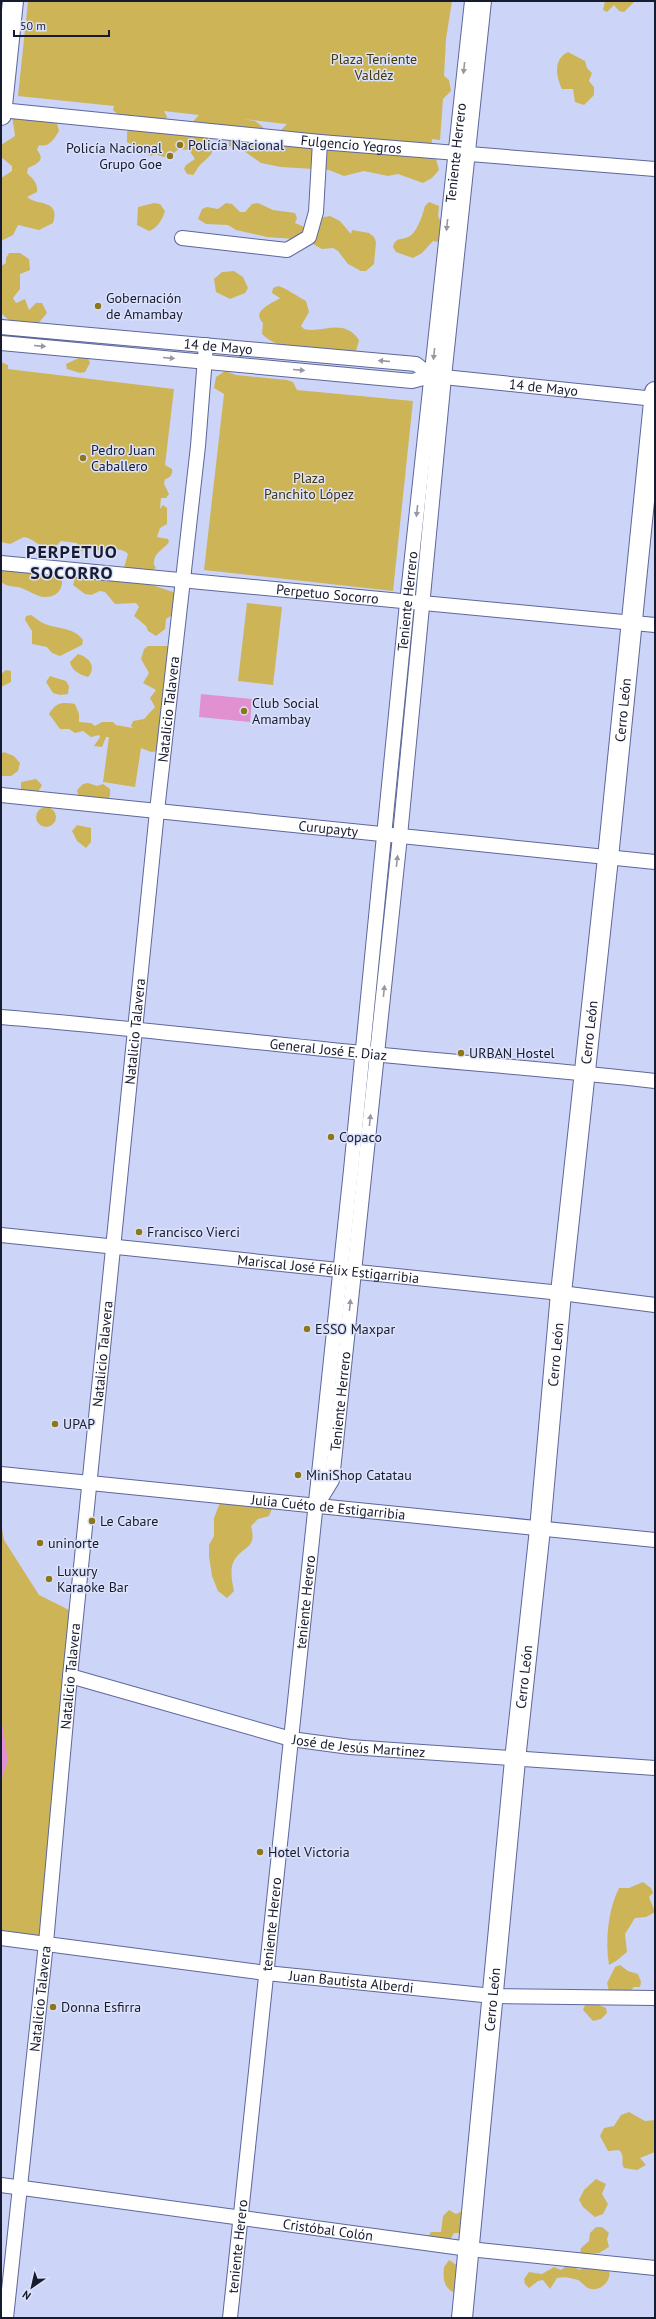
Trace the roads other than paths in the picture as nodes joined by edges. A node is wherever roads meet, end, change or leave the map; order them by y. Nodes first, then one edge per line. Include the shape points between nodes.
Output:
1 (12, 1) edge
2 (472, 1) edge
3 (484, 1) edge
4 (473, 42) junction
5 (1, 110) edge
6 (1, 115) edge
7 (320, 142) junction
8 (462, 153) junction
9 (655, 169) edge
10 (182, 238) dead end
11 (1, 327) edge
12 (1, 342) edge
13 (206, 345) junction
14 (205, 362) junction
15 (438, 377) junction
16 (655, 397) edge
17 (426, 489) junction
18 (1, 563) edge
19 (182, 580) junction
20 (407, 603) junction
21 (422, 604) junction
22 (632, 622) junction
23 (655, 625) edge
24 (396, 715) junction
25 (411, 717) junction
26 (1, 795) edge
27 (158, 810) junction
28 (384, 835) junction
29 (400, 836) junction
30 (608, 858) junction
31 (655, 862) edge
32 (374, 940) junction
33 (389, 941) junction
34 (1, 1017) edge
35 (136, 1029) junction
36 (370, 1054) junction
37 (585, 1073) junction
38 (655, 1081) edge
39 (1, 1235) edge
40 (115, 1246) junction
41 (347, 1272) junction
42 (561, 1293) junction
43 (655, 1305) edge
44 (1, 1474) edge
45 (91, 1484) junction
46 (316, 1507) junction
47 (540, 1529) junction
48 (655, 1540) edge
49 (70, 1676) junction
50 (291, 1739) junction
51 (515, 1760) junction
52 (655, 1768) edge
53 (1, 1938) edge
54 (46, 1943) junction
55 (266, 1973) junction
56 (493, 1996) junction
57 (655, 1998) edge
58 (1, 2185) edge
59 (20, 2188) junction
60 (240, 2219) junction
61 (469, 2249) junction
62 (655, 2268) edge
63 (6, 2318) edge
64 (230, 2318) edge
65 (462, 2318) edge

1 - 5 street
2 - 4 street, Teniente Herrero
3 - 4 street, Teniente Herrero
4 - 8 street, Teniente Herrero
5 - 6 street
5 - 7 street, Fulgencio Yegros
7 - 8 street, Fulgencio Yegros
7 - 10 street via 316,212 309,237 287,250
8 - 9 street, Fulgencio Yegros
8 - 15 street, Teniente Herrero
11 - 13 street, 14 de Mayo
12 -> 14 street, 14 de Mayo
13 - 14 street, Natalicio Talavera
15 -> 13 street, 14 de Mayo via 416,364
14 -> 15 street, 14 de Mayo via 412,381
14 - 19 street, Natalicio Talavera
15 - 16 street, 14 de Mayo
15 - 17 street, Teniente Herrero
16 - 22 street, Cerro León
17 -> 20 street, Teniente Herrero
17 - 21 street, Teniente Herrero
18 - 19 street, Perpetuo Socorro
19 - 20 street, Perpetuo Socorro
19 - 27 street, Natalicio Talavera
20 - 21 street, Perpetuo Socorro
20 - 24 street, Teniente Herrero
21 - 22 street, Perpetuo Socorro
21 - 25 street, Teniente Herrero
22 - 23 street, Perpetuo Socorro
22 - 30 street, Cerro León
24 - 25 street
24 - 28 street, Teniente Herrero
25 - 29 street, Teniente Herrero
26 - 27 street, Curupayty
27 - 28 street, Curupayty
27 - 35 street, Natalicio Talavera
28 - 29 street, Curupayty
28 - 32 street, Teniente Herrero
29 - 30 street, Curupayty
33 -> 29 street, Teniente Herrero
30 - 31 street, Curupayty
30 - 37 street, Cerro León
32 - 33 street
32 - 36 street, Teniente Herrero
36 -> 33 street, Teniente Herrero
34 - 35 street, General José E. Diaz
35 - 36 street, General José E. Diaz
35 - 40 street, Natalicio Talavera
36 - 37 street, General José E. Diaz
36 - 41 street, Teniente Herrero
37 - 38 street, General José E. Diaz
37 - 42 street, Cerro León
39 - 40 street, Mariscal José Félix Estigarribia
40 - 41 street, Mariscal José Félix Estigarribia
40 - 45 street, Natalicio Talavera
41 - 42 street, Mariscal José Félix Estigarribia
41 - 46 street, Teniente Herrero
42 - 43 street, Mariscal José Félix Estigarribia
42 - 47 street, Cerro León
44 - 45 street, Julia Cuéto de Estigarribia
45 - 46 street, Julia Cuéto de Estigarribia
45 - 49 street, Natalicio Talavera
46 - 47 street, Julia Cuéto de Estigarribia
46 - 50 street, teniente Herero
47 - 48 street, Julia Cuéto de Estigarribia
47 - 51 street, Cerro León
49 - 50 street, José de Jesús Martinez
49 - 54 street, Natalicio Talavera
50 - 51 street, José de Jesús Martinez via 350,1747
50 - 55 street, teniente Herero
51 - 52 street, José de Jesús Martinez
51 - 56 street, Cerro León
53 - 54 street, Juan Bautista Alberdi
54 - 55 street, Juan Bautista Alberdi
54 - 59 street, Natalicio Talavera
55 - 56 street, Juan Bautista Alberdi
55 - 60 street, teniente Herero
56 - 57 street, Juan Bautista Alberdi
56 - 61 street, Cerro León
58 - 59 street, Cristóbal Colón
59 - 60 street, Cristóbal Colón
59 - 63 street, Natalicio Talavera
60 - 61 street, Cristóbal Colón
60 - 64 street, teniente Herero
61 - 62 street, Cristóbal Colón
61 - 65 street, Cerro León

